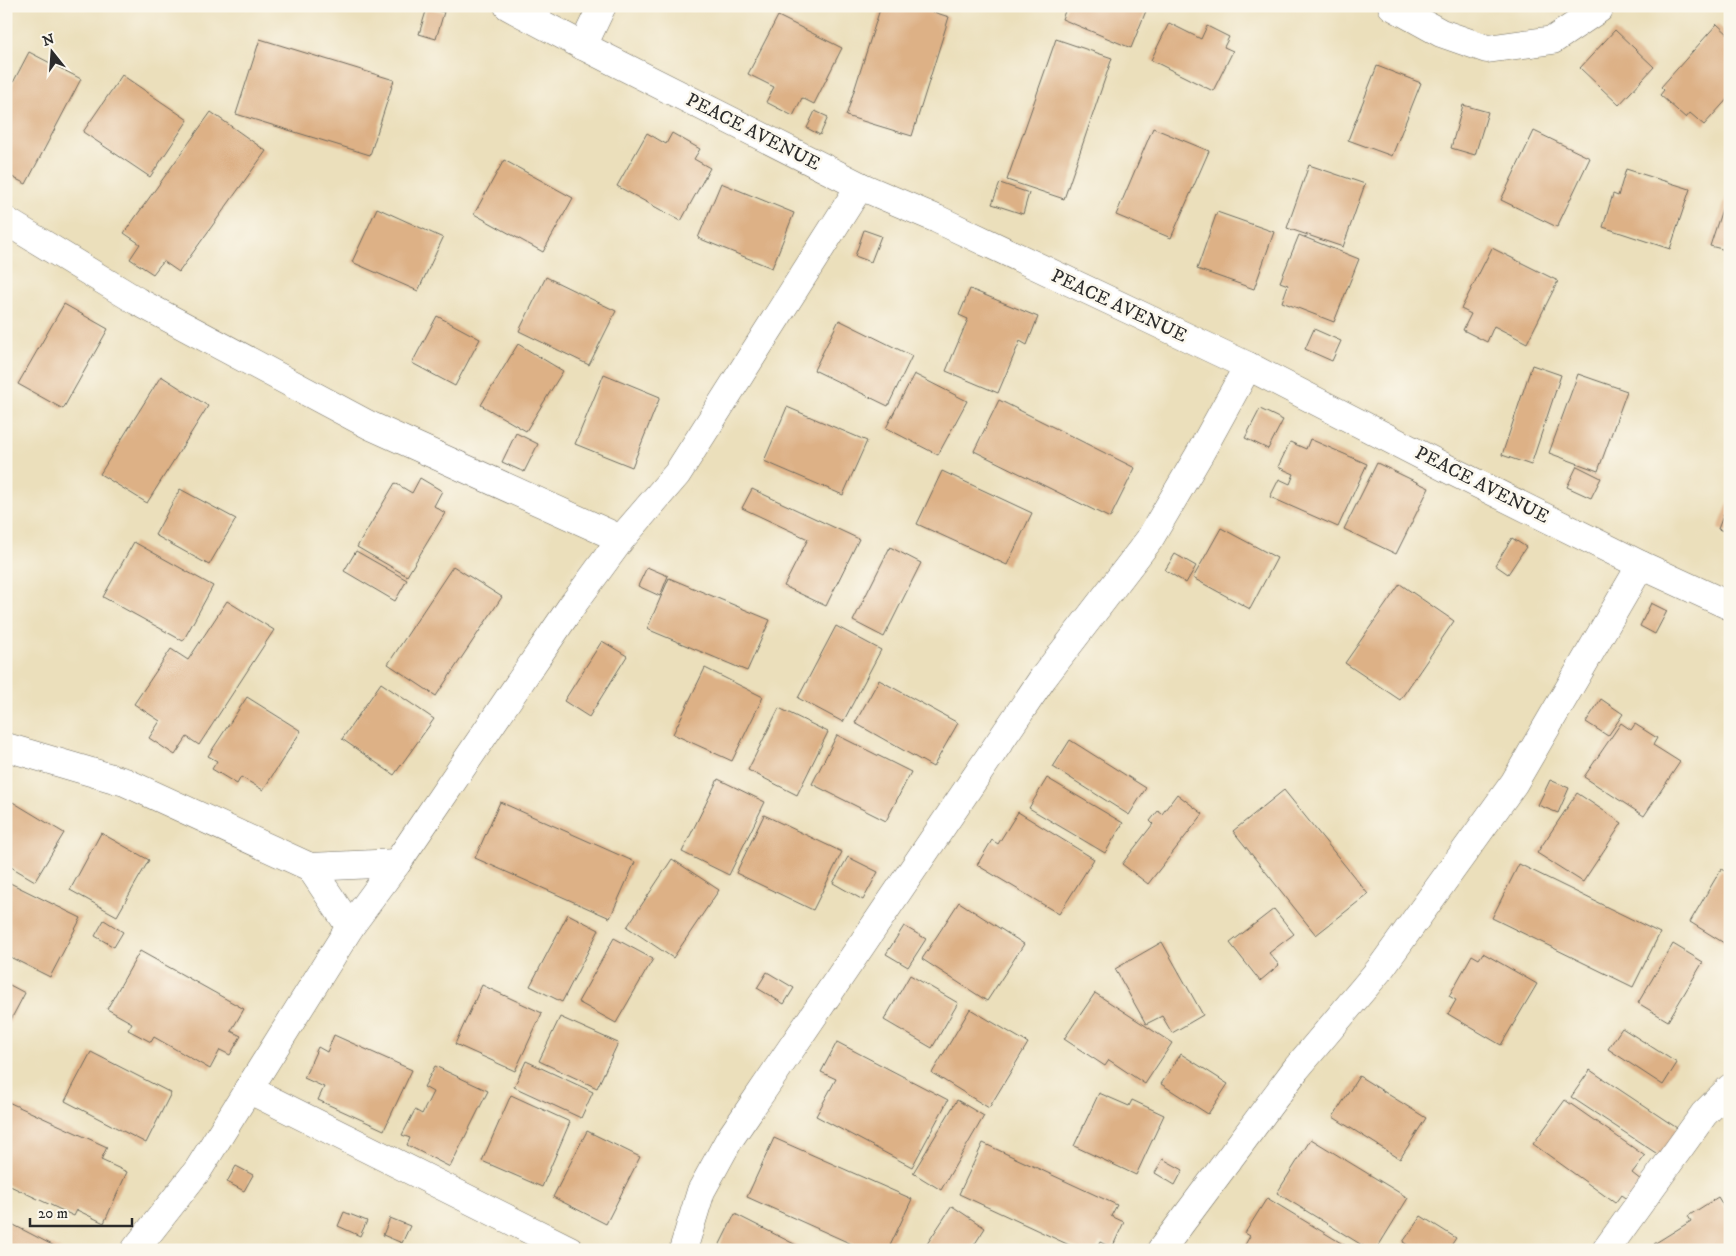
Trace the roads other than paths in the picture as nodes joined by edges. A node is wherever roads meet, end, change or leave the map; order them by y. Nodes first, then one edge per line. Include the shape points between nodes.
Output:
1 (508, 6) edge
2 (602, 6) edge
3 (1392, 6) edge
4 (1599, 6) edge
5 (583, 46) junction
6 (860, 186) junction
7 (6, 221) edge
8 (1248, 366) junction
9 (621, 539) junction
10 (1641, 565) junction
11 (1730, 606) edge
12 (6, 747) edge
13 (397, 863) junction
14 (310, 867) junction
15 (350, 927) junction
16 (1730, 1088) edge
17 (248, 1090) junction
18 (1615, 1245) edge
19 (135, 1250) edge
20 (570, 1250) edge
21 (683, 1250) edge
22 (1161, 1250) edge

1 - 5 street, PEACE AVENUE
2 - 5 street
3 - 4 street via 1441,33 1487,49 1553,40
5 - 6 street, PEACE AVENUE
6 - 8 street, PEACE AVENUE via 938,219
6 - 9 street via 677,474
7 - 9 street via 137,301 369,425
8 - 10 street, PEACE AVENUE
8 - 21 street via 1148,540 1043,678 729,1140 701,1191
9 - 13 street
10 - 11 street, PEACE AVENUE
10 - 22 street via 1514,783 1380,969 1296,1069
12 - 14 street via 125,782
13 - 14 street
13 - 15 street
14 - 15 street
15 - 17 street
16 - 18 street via 1704,1114
17 - 19 street via 198,1170
17 - 20 street

